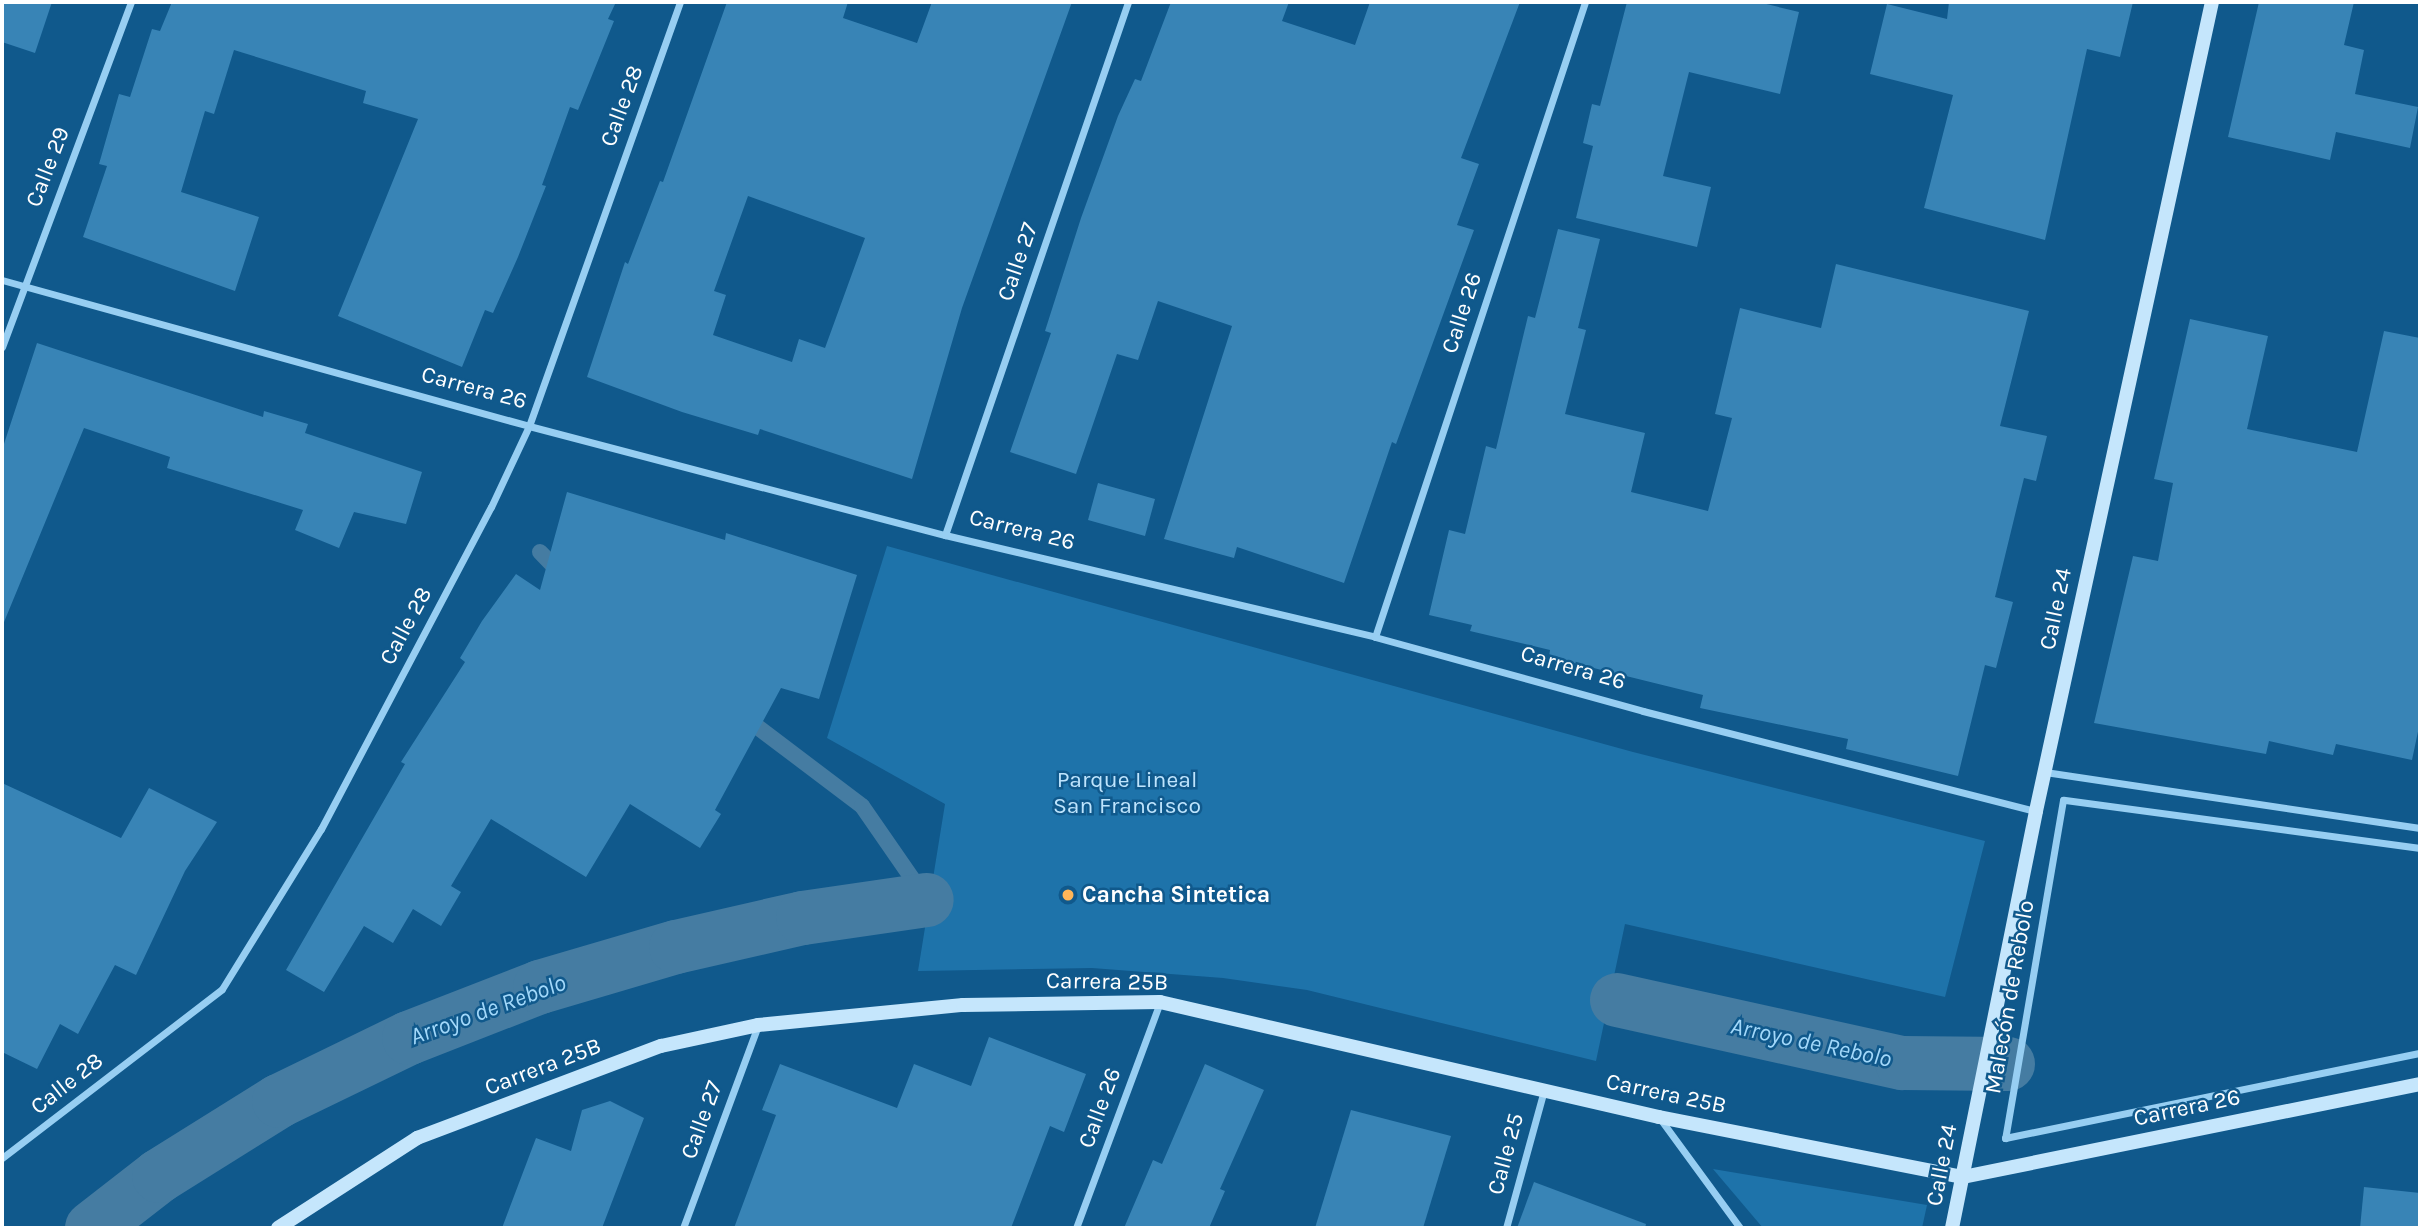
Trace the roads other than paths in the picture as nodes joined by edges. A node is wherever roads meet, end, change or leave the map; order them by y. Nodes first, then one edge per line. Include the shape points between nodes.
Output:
1 (131, 2) edge
2 (680, 2) edge
3 (1128, 2) edge
4 (1585, 2) edge
5 (2212, 2) edge
6 (2, 280) edge
7 (24, 287) junction
8 (2, 347) edge
9 (529, 426) junction
10 (945, 535) junction
11 (1375, 637) junction
12 (2044, 772) junction
13 (2036, 811) junction
14 (2420, 828) edge
15 (2420, 848) edge
16 (1160, 1002) junction
17 (758, 1025) junction
18 (2420, 1053) edge
19 (2420, 1084) edge
20 (1544, 1090) junction
21 (1659, 1116) junction
22 (2, 1158) edge
23 (1963, 1177) junction
24 (278, 1228) edge
25 (683, 1228) edge
26 (1076, 1228) edge
27 (1506, 1228) edge
28 (1740, 1228) edge
29 (1952, 1228) edge

1 - 7 street, Calle 29
2 - 9 street, Calle 28
3 - 10 street, Calle 27
4 - 11 street, Calle 26
5 - 12 street, Calle 24
6 - 7 street, Carrera 26
7 - 8 street, Calle 29
7 - 9 street, Carrera 26
9 - 10 street, Carrera 26
9 - 22 street, Calle 28 via 321,829 222,989
10 - 11 street, Carrera 26
11 - 13 street, Carrera 26
12 - 13 street, Calle 24
12 - 14 street
13 - 23 street, Calle 24
15 - 18 street, Malecón de Rebolo via 2063,800 2005,1139
16 - 17 street, Carrera 25B via 963,1005
16 - 20 street, Carrera 25B
16 - 26 street, Calle 26
17 - 24 street, Carrera 25B via 661,1046 417,1139
17 - 25 street, Calle 27
19 - 23 street, Carrera 26
20 - 21 street, Carrera 25B
20 - 27 street, Calle 25
21 - 23 street, Carrera 25B
21 - 28 street
23 - 29 street, Calle 24

